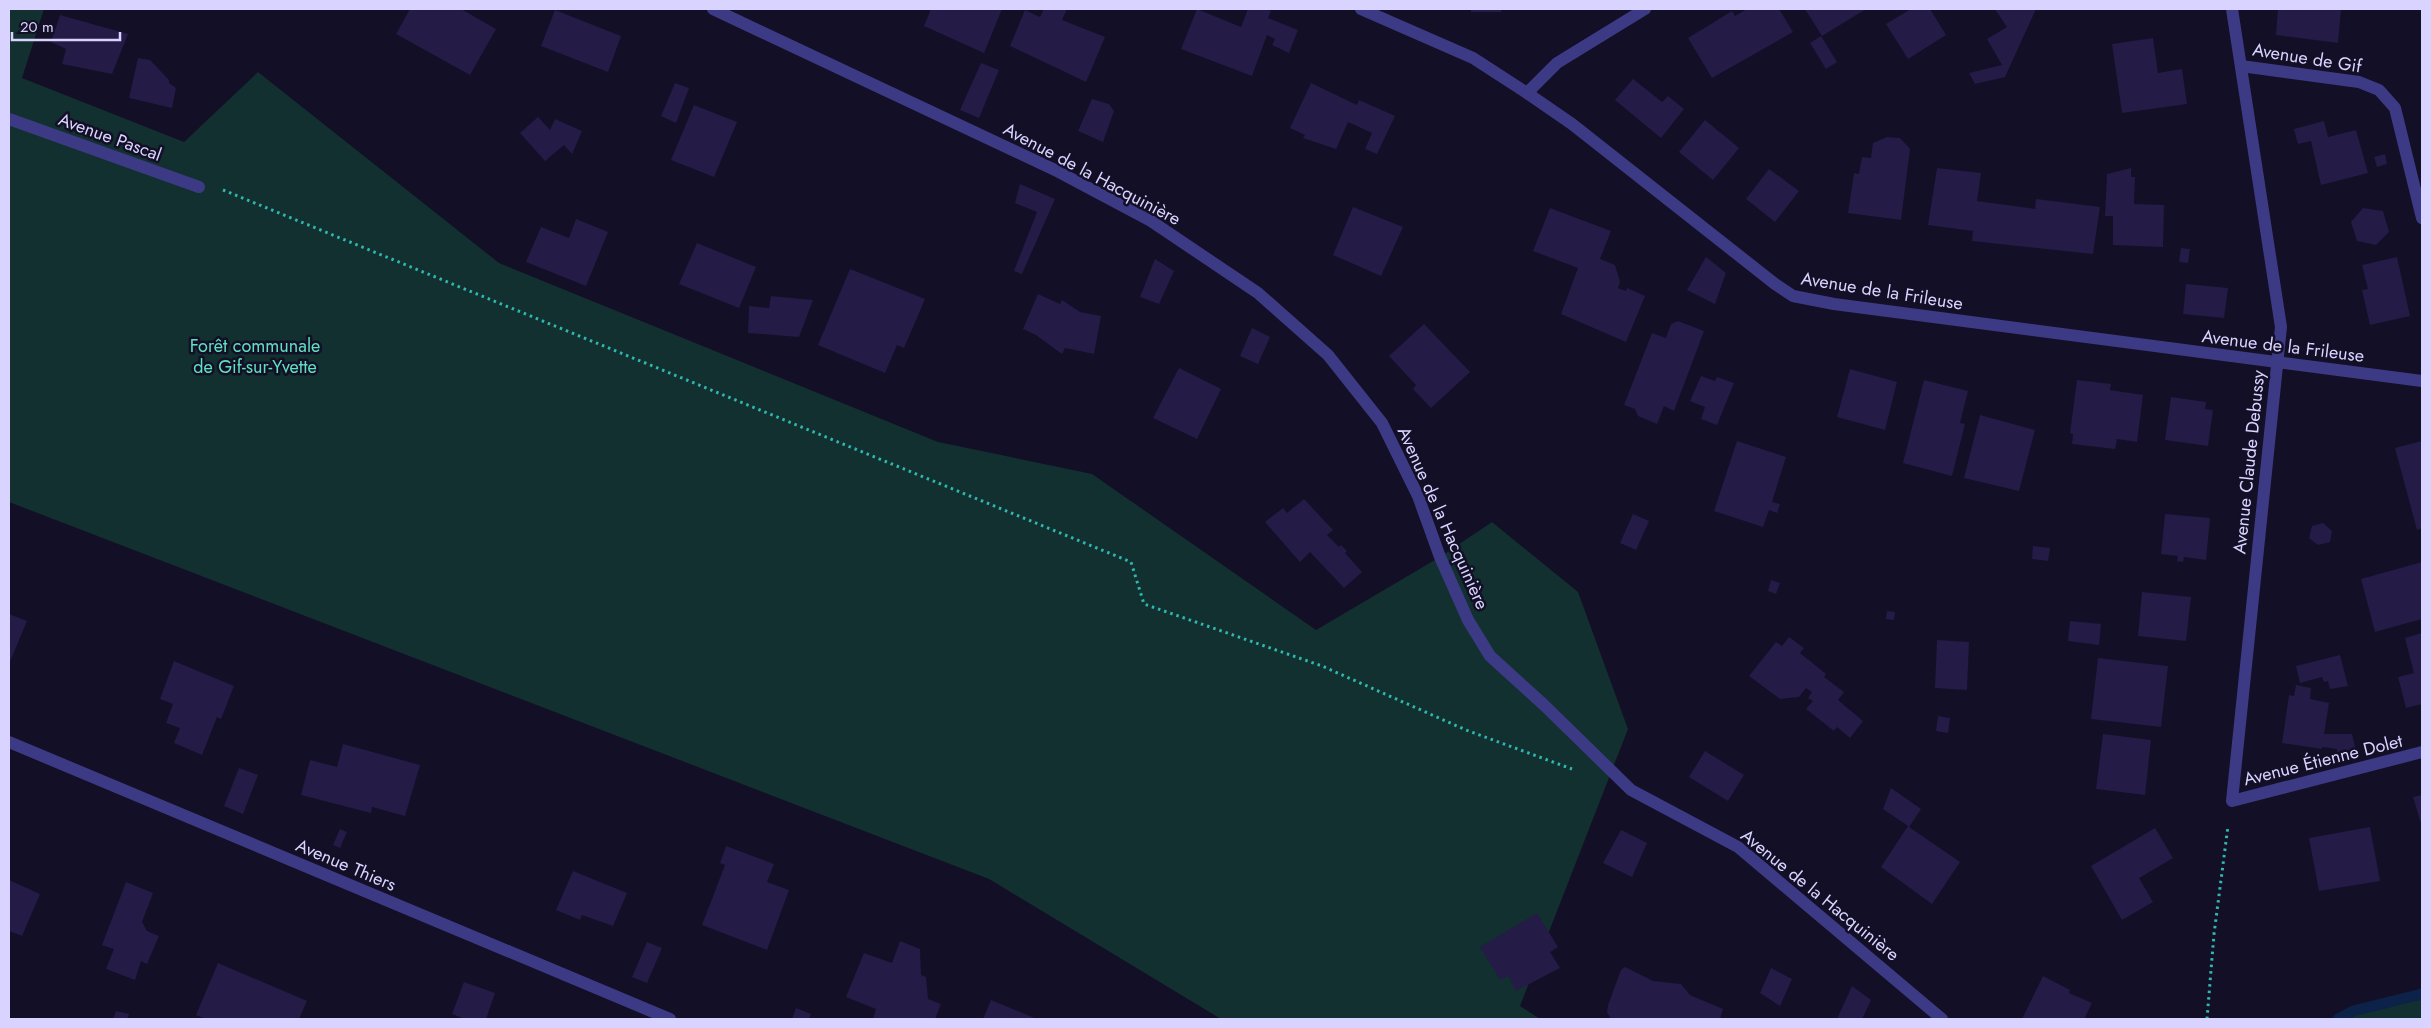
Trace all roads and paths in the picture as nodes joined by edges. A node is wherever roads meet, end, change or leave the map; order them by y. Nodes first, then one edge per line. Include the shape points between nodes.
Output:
1 (713, 9) edge
2 (1361, 9) edge
3 (1645, 9) edge
4 (2232, 9) edge
5 (2241, 66) junction
6 (1527, 93) junction
7 (9, 120) edge
8 (199, 187) joint
9 (2422, 218) edge
10 (2277, 363) junction
11 (2422, 381) edge
12 (9, 742) edge
13 (2422, 752) edge
14 (1576, 770) dead end
15 (2232, 801) junction
16 (670, 1019) edge
17 (1942, 1019) edge
18 (2207, 1019) edge

1 - 17 street, Avenue de la Hacquinière via 1055,170 1151,220 1258,293 1328,355 1382,422 1418,496 1468,620 1490,656 1631,790 1738,847
2 - 6 street, Avenue de la Frileuse via 1473,58
3 - 6 street via 1557,63
4 - 5 street, Avenue Claude Debussy
5 - 9 street, Avenue de Gif via 2359,82 2379,90 2395,108
5 - 10 street, Avenue Claude Debussy via 2280,327
6 - 10 street, Avenue de la Frileuse via 1572,124 1793,296
7 - 8 street, Avenue Pascal
8 - 14 path via 222,189 240,196 1122,558 1131,562 1144,604 1322,666 1466,730
10 - 11 street, Avenue de la Frileuse
10 - 15 street, Avenue Claude Debussy
12 - 16 street, Avenue Thiers
13 - 15 street, Avenue Étienne Dolet
15 - 18 path via 2214,934

